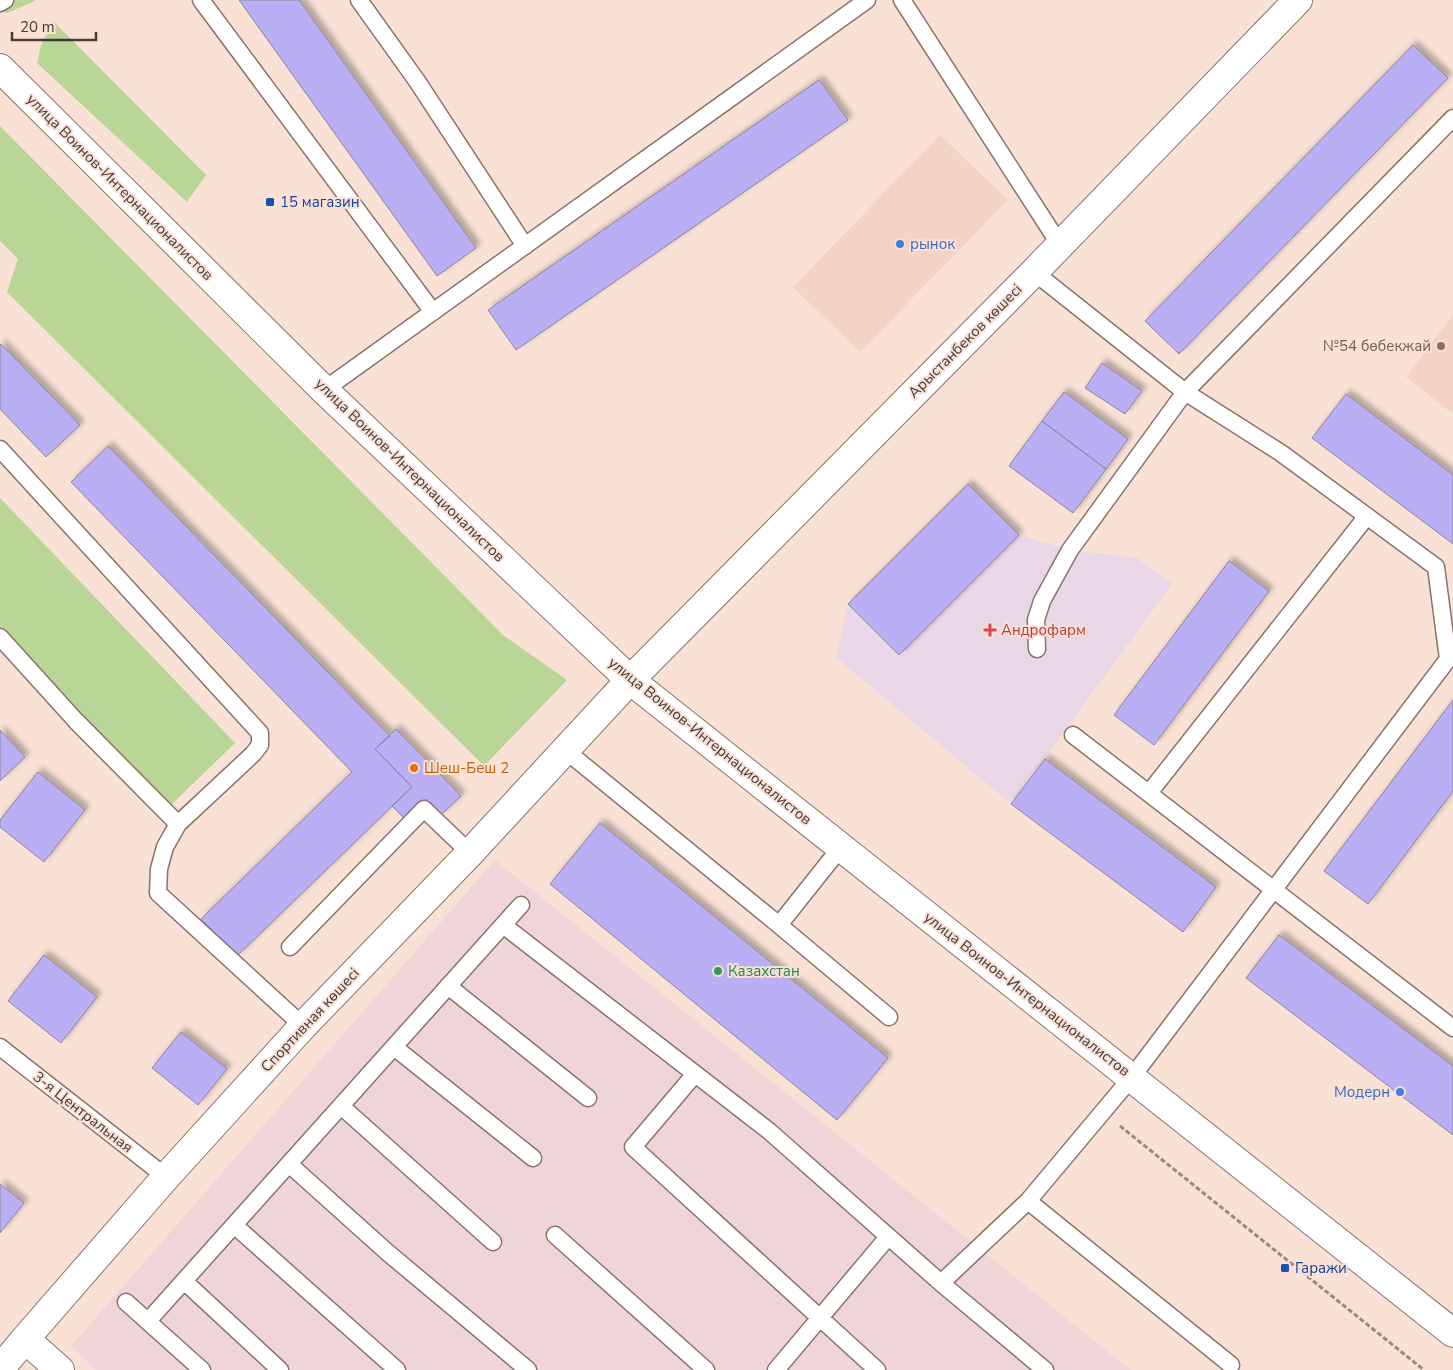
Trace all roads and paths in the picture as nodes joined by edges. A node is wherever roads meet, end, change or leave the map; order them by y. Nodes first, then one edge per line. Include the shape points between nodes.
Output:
1 (5, 0) edge
2 (201, 0) edge
3 (359, 0) edge
4 (865, 0) edge
5 (902, 0) edge
6 (1298, 0) edge
7 (0, 3) edge
8 (0, 68) edge
9 (1453, 118) edge
10 (1060, 245) junction
11 (524, 246) junction
12 (1034, 272) junction
13 (433, 312) junction
14 (324, 390) junction
15 (1185, 392) junction
16 (0, 449) edge
17 (1367, 516) junction
18 (0, 636) edge
19 (1037, 649) dead end
20 (630, 680) junction
21 (1073, 735) dead end
22 (565, 750) junction
23 (1149, 793) junction
24 (178, 824) junction
25 (841, 847) junction
26 (470, 853) junction
27 (1274, 890) junction
28 (521, 905) dead end
29 (503, 925) junction
30 (779, 925) junction
31 (290, 947) dead end
32 (448, 986) junction
33 (889, 1017) dead end
34 (303, 1026) junction
35 (1453, 1028) edge
36 (0, 1047) edge
37 (394, 1047) junction
38 (696, 1074) junction
39 (1132, 1077) junction
40 (588, 1098) dead end
41 (341, 1106) junction
42 (1102, 1112) junction
43 (533, 1158) dead end
44 (289, 1164) junction
45 (166, 1178) junction
46 (1028, 1201) junction
47 (234, 1225) junction
48 (555, 1235) dead end
49 (888, 1237) junction
50 (493, 1242) dead end
51 (184, 1281) junction
52 (940, 1283) junction
53 (126, 1302) dead end
54 (820, 1318) junction
55 (148, 1321) junction
56 (1453, 1333) edge
57 (25, 1338) junction
58 (1231, 1365) dead end
59 (519, 1367) edge
60 (0, 1369) edge
61 (60, 1370) edge
62 (202, 1370) edge
63 (280, 1370) edge
64 (397, 1370) edge
65 (706, 1370) edge
66 (776, 1370) edge
67 (878, 1370) edge
68 (1045, 1370) edge
69 (1424, 1370) edge

1 - 7 lane
2 - 13 lane
3 - 11 lane via 417,81
4 - 11 lane
5 - 10 lane
6 - 10 street, Арыстанбеков көшесі
8 - 14 street, улица Воинов-Интернационалистов
9 - 15 lane
10 - 12 street, Арыстанбеков көшесі
11 - 13 lane
12 - 15 lane
12 - 20 street, Арыстанбеков көшесі
13 - 14 lane
14 - 20 street, улица Воинов-Интернационалистов
15 - 17 lane via 1281,453
15 - 19 lane via 1070,550 1042,601 1036,620
16 - 24 lane via 260,733 260,746 253,754
17 - 23 lane
17 - 27 lane via 1436,567 1448,659
18 - 24 lane via 76,721
20 - 22 street, Спортивная көшесі
20 - 25 street, улица Воинов-Интернационалистов
21 - 23 lane
22 - 26 street, Спортивная көшесі
22 - 30 lane
23 - 27 lane
24 - 34 lane via 165,847 159,869 158,893
25 - 30 lane
25 - 39 street, улица Воинов-Интернационалистов
26 - 31 lane via 424,808
26 - 34 street, Спортивная көшесі
27 - 35 lane
27 - 39 lane
28 - 29 lane
29 - 32 lane
29 - 38 lane
30 - 33 lane
32 - 37 lane
32 - 40 lane
34 - 45 street, Спортивная көшесі
36 - 45 lane, 3-я Центральная
37 - 41 lane
37 - 43 lane
38 - 49 lane via 769,1131
38 - 54 lane via 633,1147
39 - 42 lane
39 - 56 street, улица Воинов-Интернационалистов
41 - 44 lane
41 - 50 lane
42 - 46 lane
42 - 69 path
44 - 47 lane
44 - 59 lane
45 - 57 street, Спортивная көшесі
46 - 52 lane
46 - 58 lane
47 - 51 lane
47 - 64 lane
48 - 65 lane
49 - 52 lane
49 - 54 lane
51 - 55 lane
51 - 63 lane
52 - 68 lane
53 - 55 lane
54 - 66 lane
54 - 67 lane
55 - 62 lane
57 - 60 street, Спортивная көшесі
57 - 61 street

